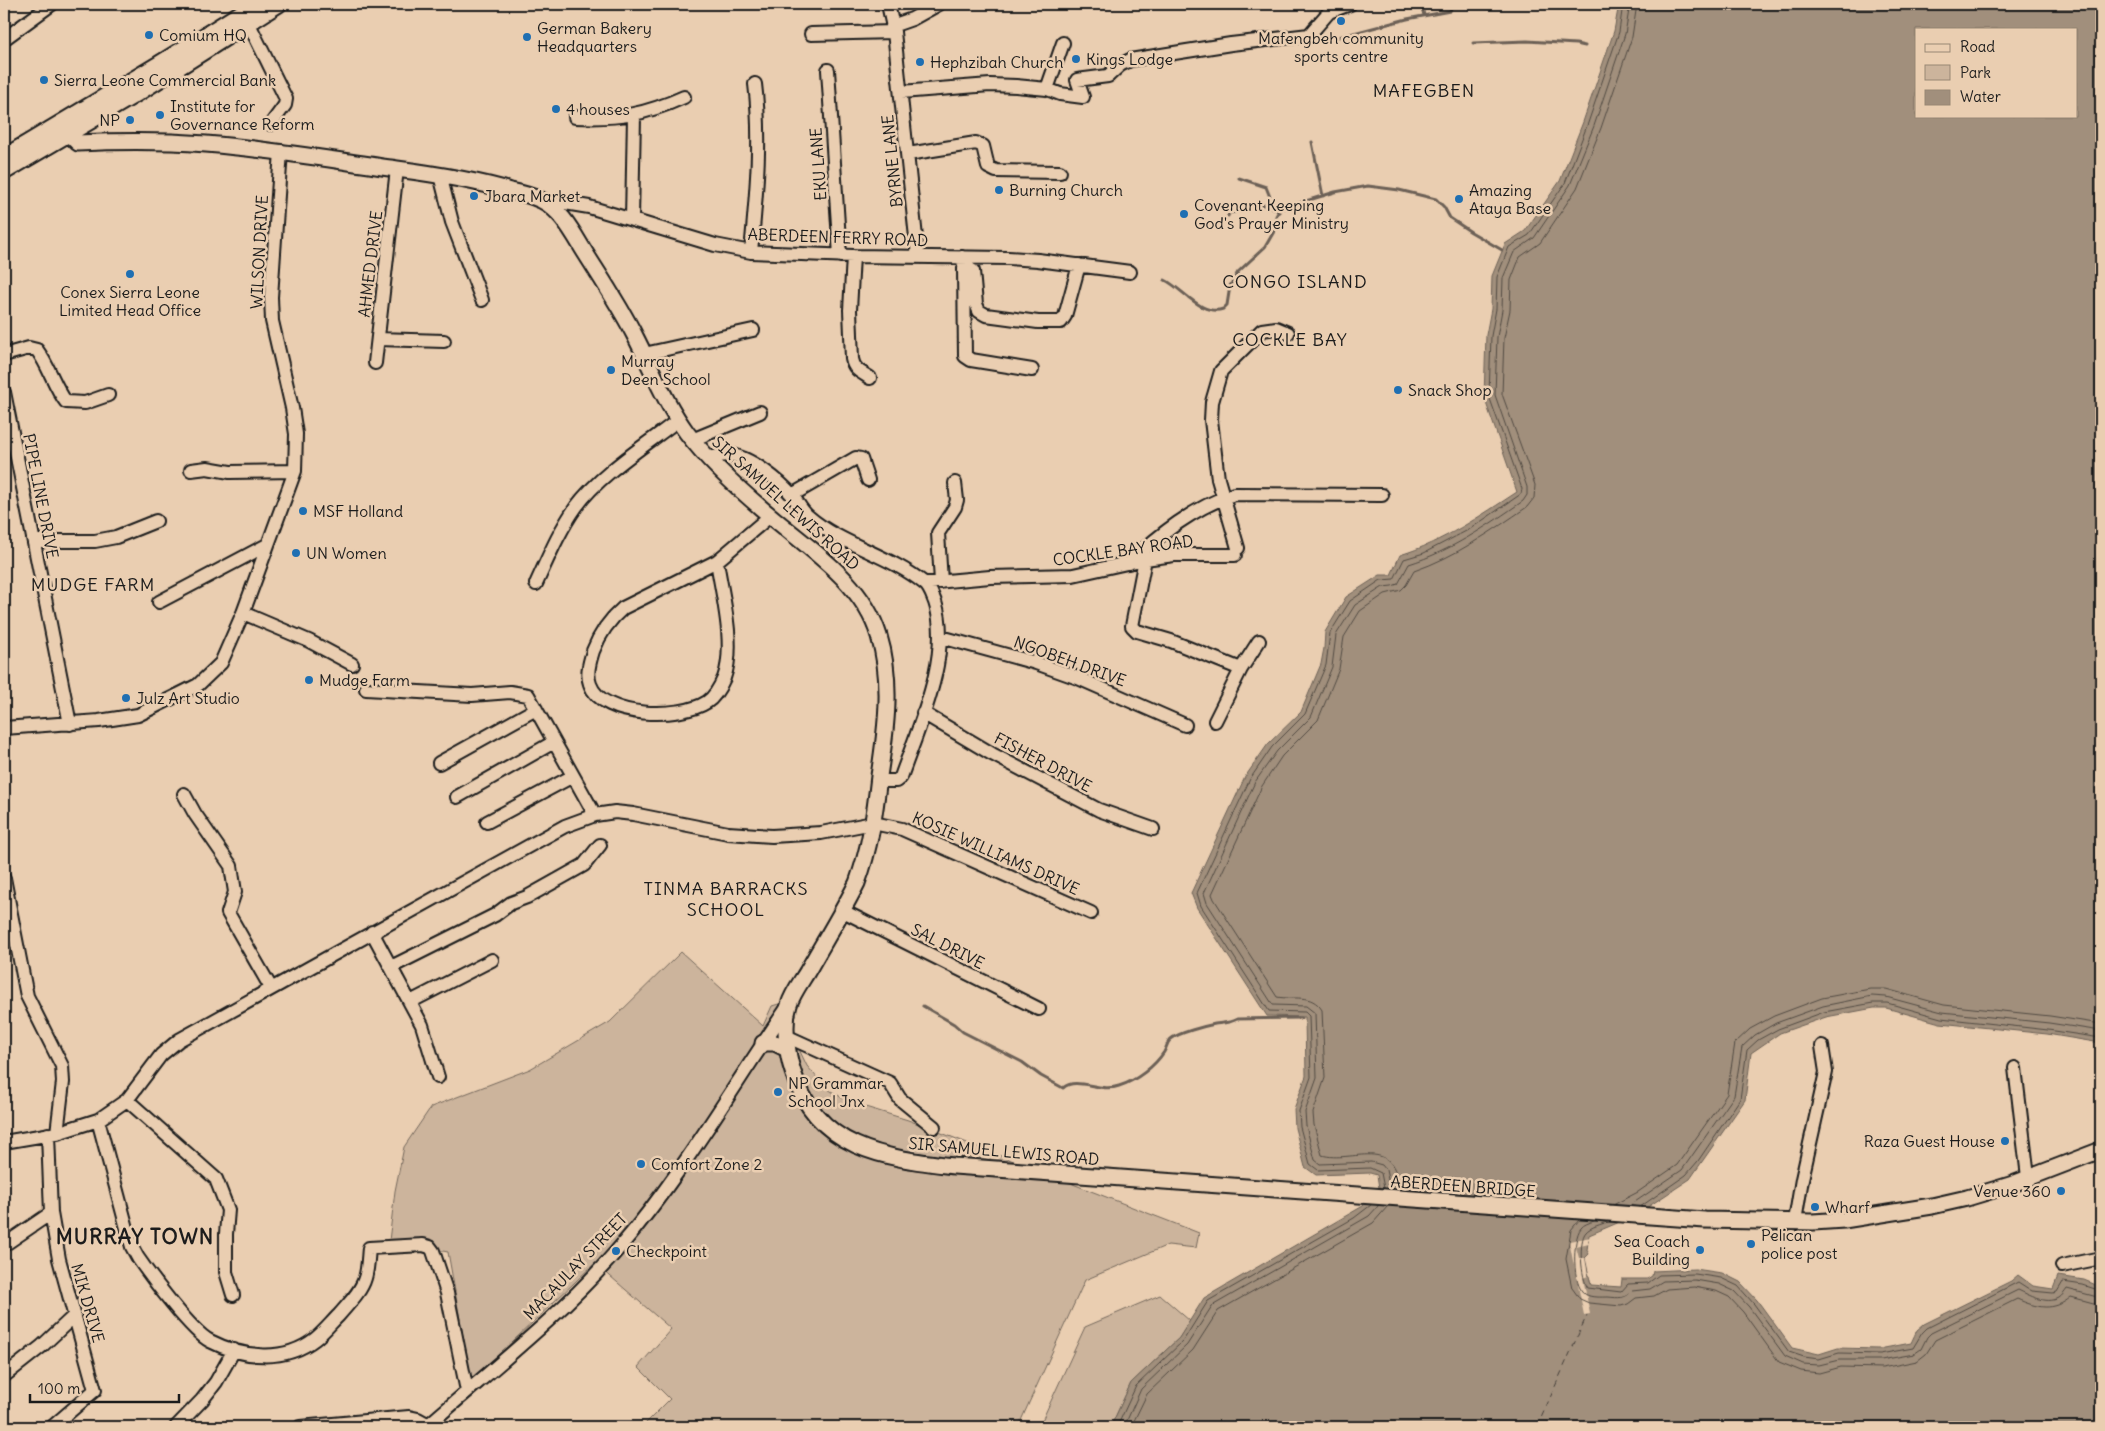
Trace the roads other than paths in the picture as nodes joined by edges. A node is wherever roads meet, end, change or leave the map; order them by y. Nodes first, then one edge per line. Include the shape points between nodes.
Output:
1 (52, 4) edge
2 (279, 4) edge
3 (888, 4) edge
4 (939, 4) edge
5 (1350, 4) edge
6 (249, 10) edge
7 (893, 29) junction
8 (811, 34) dead end
9 (4, 39) edge
10 (1063, 43) dead end
11 (828, 70) dead end
12 (755, 84) dead end
13 (1047, 89) junction
14 (901, 92) junction
15 (684, 97) dead end
16 (634, 116) junction
17 (575, 117) dead end
18 (271, 124) dead end
19 (74, 128) junction
20 (282, 152) junction
21 (908, 154) junction
22 (4, 157) edge
23 (397, 169) junction
24 (4, 172) edge
25 (1060, 172) dead end
26 (440, 175) junction
27 (550, 205) junction
28 (632, 220) junction
29 (751, 252) junction
30 (846, 256) junction
31 (918, 256) junction
32 (963, 261) junction
33 (1079, 265) junction
34 (1130, 272) dead end
35 (482, 300) dead end
36 (754, 330) dead end
37 (1288, 333) dead end
38 (378, 339) junction
39 (444, 341) dead end
40 (644, 354) junction
41 (4, 355) edge
42 (375, 363) dead end
43 (1032, 370) dead end
44 (870, 378) dead end
45 (4, 392) edge
46 (108, 395) dead end
47 (760, 412) dead end
48 (678, 420) junction
49 (692, 440) junction
50 (708, 458) junction
51 (191, 470) dead end
52 (295, 471) junction
53 (868, 480) dead end
54 (955, 483) dead end
55 (792, 495) junction
56 (1382, 495) dead end
57 (1222, 498) junction
58 (770, 516) junction
59 (156, 521) dead end
60 (34, 541) junction
61 (268, 545) junction
62 (1145, 559) junction
63 (716, 561) junction
64 (1128, 563) junction
65 (941, 582) junction
66 (536, 584) dead end
67 (925, 584) junction
68 (159, 602) dead end
69 (243, 614) junction
70 (941, 637) junction
71 (1259, 641) dead end
72 (352, 664) dead end
73 (1241, 669) junction
74 (366, 689) dead end
75 (536, 709) junction
76 (923, 713) junction
77 (1215, 721) dead end
78 (70, 724) junction
79 (1185, 725) dead end
80 (4, 728) edge
81 (554, 742) junction
82 (439, 763) dead end
83 (573, 776) junction
84 (879, 782) junction
85 (184, 794) dead end
86 (457, 796) dead end
87 (594, 815) junction
88 (487, 822) dead end
89 (873, 823) junction
90 (1153, 829) dead end
91 (600, 846) dead end
92 (4, 878) edge
93 (843, 911) junction
94 (1090, 913) dead end
95 (372, 932) junction
96 (492, 960) dead end
97 (391, 967) junction
98 (272, 988) junction
99 (410, 1002) junction
100 (789, 1005) junction
101 (1039, 1009) dead end
102 (786, 1042) junction
103 (763, 1044) junction
104 (1822, 1046) dead end
105 (2016, 1068) dead end
106 (438, 1077) dead end
107 (127, 1100) junction
108 (98, 1120) junction
109 (934, 1127) dead end
110 (52, 1134) junction
111 (4, 1142) edge
112 (2101, 1150) edge
113 (2028, 1177) junction
114 (1218, 1186) joint
115 (51, 1213) junction
116 (1795, 1221) junction
117 (4, 1245) edge
118 (2101, 1258) edge
119 (2062, 1266) dead end
120 (233, 1294) dead end
121 (74, 1316) junction
122 (234, 1350) junction
123 (4, 1376) edge
124 (467, 1392) junction
125 (428, 1426) edge
126 (52, 1427) edge
127 (176, 1427) edge
128 (300, 1427) edge

1 - 9 street
2 - 6 main road
3 - 7 street, BYRNE LANE
4 - 7 street
5 - 13 street, BYRNE LANE via 1329,12 1309,35 1130,60 1108,76 1077,80 1083,97
6 - 18 street via 286,99
6 - 19 main road
6 - 19 main road
7 - 8 street
7 - 14 street, BYRNE LANE
10 - 13 street
11 - 30 street, EKU LANE
12 - 29 street via 760,140
13 - 14 street, BYRNE LANE via 990,85
14 - 21 street, BYRNE LANE
15 - 16 street
16 - 17 street
16 - 28 street
19 - 20 main road, SIR SAMUEL LEWIS ROAD via 97,142 203,144
19 - 22 main road
19 - 24 main road
20 - 23 main road, SIR SAMUEL LEWIS ROAD
20 - 52 street, WILSON DRIVE via 271,297 272,321 296,434
21 - 25 street via 976,143 983,146 988,167 996,171
21 - 31 street, BYRNE LANE
23 - 26 main road, SIR SAMUEL LEWIS ROAD
23 - 38 street, AHMED DRIVE
26 - 27 main road, SIR SAMUEL LEWIS ROAD via 497,187
26 - 35 street via 452,222
27 - 28 street, ABERDEEN FERRY ROAD via 577,204
27 - 40 main road, SIR SAMUEL LEWIS ROAD via 575,236
28 - 29 street, ABERDEEN FERRY ROAD via 715,245
29 - 30 street, ABERDEEN FERRY ROAD
30 - 31 street, ABERDEEN FERRY ROAD
30 - 44 street, EKU LANE via 852,359 854,366
31 - 32 street, ABERDEEN FERRY ROAD
32 - 33 street, ABERDEEN FERRY ROAD via 1038,260
32 - 33 street via 973,271 979,311 986,315 1053,323 1061,322 1065,316
32 - 43 street via 965,356 971,360
33 - 34 street, ABERDEEN FERRY ROAD
36 - 40 street
37 - 57 street via 1276,328 1262,330 1221,371 1212,402 1211,420
38 - 39 street
38 - 42 street, AHMED DRIVE
40 - 48 main road, SIR SAMUEL LEWIS ROAD
41 - 46 street via 29,348 37,350 66,402 84,403
45 - 60 street, PIPE LINE DRIVE
47 - 49 street
48 - 49 main road, SIR SAMUEL LEWIS ROAD
48 - 66 street via 620,465 578,505 562,529
49 - 50 main road, SIR SAMUEL LEWIS ROAD
50 - 55 street via 733,455 760,468
50 - 58 main road, SIR SAMUEL LEWIS ROAD
51 - 52 street
52 - 61 street
53 - 55 street via 861,459 856,458
54 - 65 street via 955,507 938,533
55 - 67 street via 807,516 819,525
56 - 57 street via 1234,494
57 - 62 street, COCKLE BAY ROAD via 1237,552
57 - 64 street via 1177,522
58 - 63 street
58 - 84 main road, SIR SAMUEL LEWIS ROAD via 850,585 878,633 887,686
59 - 60 street via 116,538
60 - 78 street, PIPE LINE DRIVE
61 - 68 street
61 - 69 street
62 - 64 street, COCKLE BAY ROAD
62 - 73 street via 1132,626
63 - 63 street via 728,638 728,661 717,692 693,709 675,713 647,713 620,708 596,694 590,686 589,663 610,619 623,608
64 - 65 street, COCKLE BAY ROAD via 1073,575
65 - 67 street, COCKLE BAY ROAD
67 - 70 street via 936,605
69 - 72 street via 309,641
69 - 78 street via 221,663 198,685 138,715
70 - 76 street
70 - 79 street, NGOBEH DRIVE via 1078,678
71 - 73 street
73 - 77 street
74 - 75 street via 472,695 510,692 528,695
75 - 81 street
75 - 82 street
76 - 84 street via 902,777 896,781
76 - 90 street, FISHER DRIVE via 992,754 1099,810
78 - 80 street
81 - 83 street
81 - 86 street
83 - 87 street
83 - 88 street
84 - 89 main road, SIR SAMUEL LEWIS ROAD
85 - 98 street via 231,866 235,892 228,913
87 - 89 street via 633,814 728,833 772,836 821,833
87 - 95 street via 565,826
89 - 93 main road, SIR SAMUEL LEWIS ROAD via 865,862
89 - 94 street, KOSIE WILLIAMS DRIVE via 902,829
91 - 97 street via 584,865 511,903 495,915
92 - 110 street, MIK DRIVE via 26,996 62,1066 63,1082
93 - 100 main road, SIR SAMUEL LEWIS ROAD
93 - 101 street, SAL DRIVE
95 - 97 street
95 - 98 street
96 - 99 street
97 - 99 street
98 - 107 street via 179,1040 161,1054
99 - 106 street via 422,1025
100 - 102 main road, SIR SAMUEL LEWIS ROAD
100 - 103 street, MACAULAY STREET
102 - 103 main road
102 - 109 street via 890,1083 900,1099
102 - 114 main road, SIR SAMUEL LEWIS ROAD via 796,1082 812,1113 848,1142 871,1151 900,1160 954,1166
103 - 124 street, MACAULAY STREET via 668,1187 620,1248 574,1295
104 - 116 street via 1826,1072
105 - 113 street
107 - 108 street
107 - 120 street via 216,1178 228,1210 226,1272
108 - 110 street
108 - 122 street via 132,1247 138,1258 196,1330 209,1341
110 - 111 street
110 - 115 street, MIK DRIVE
112 - 113 main road
113 - 116 main road via 1932,1206 1850,1219
114 - 116 main road, ABERDEEN BRIDGE via 1705,1220
115 - 117 street
115 - 121 street, MIK DRIVE via 60,1266
118 - 119 street
121 - 123 street
121 - 126 street, MIK DRIVE via 95,1390
122 - 124 street via 256,1356 296,1351 315,1339 360,1289 365,1278 369,1248 423,1245 434,1251 447,1294
122 - 127 street via 216,1382
124 - 125 street, MACAULAY STREET
125 - 128 street via 418,1419 409,1418

